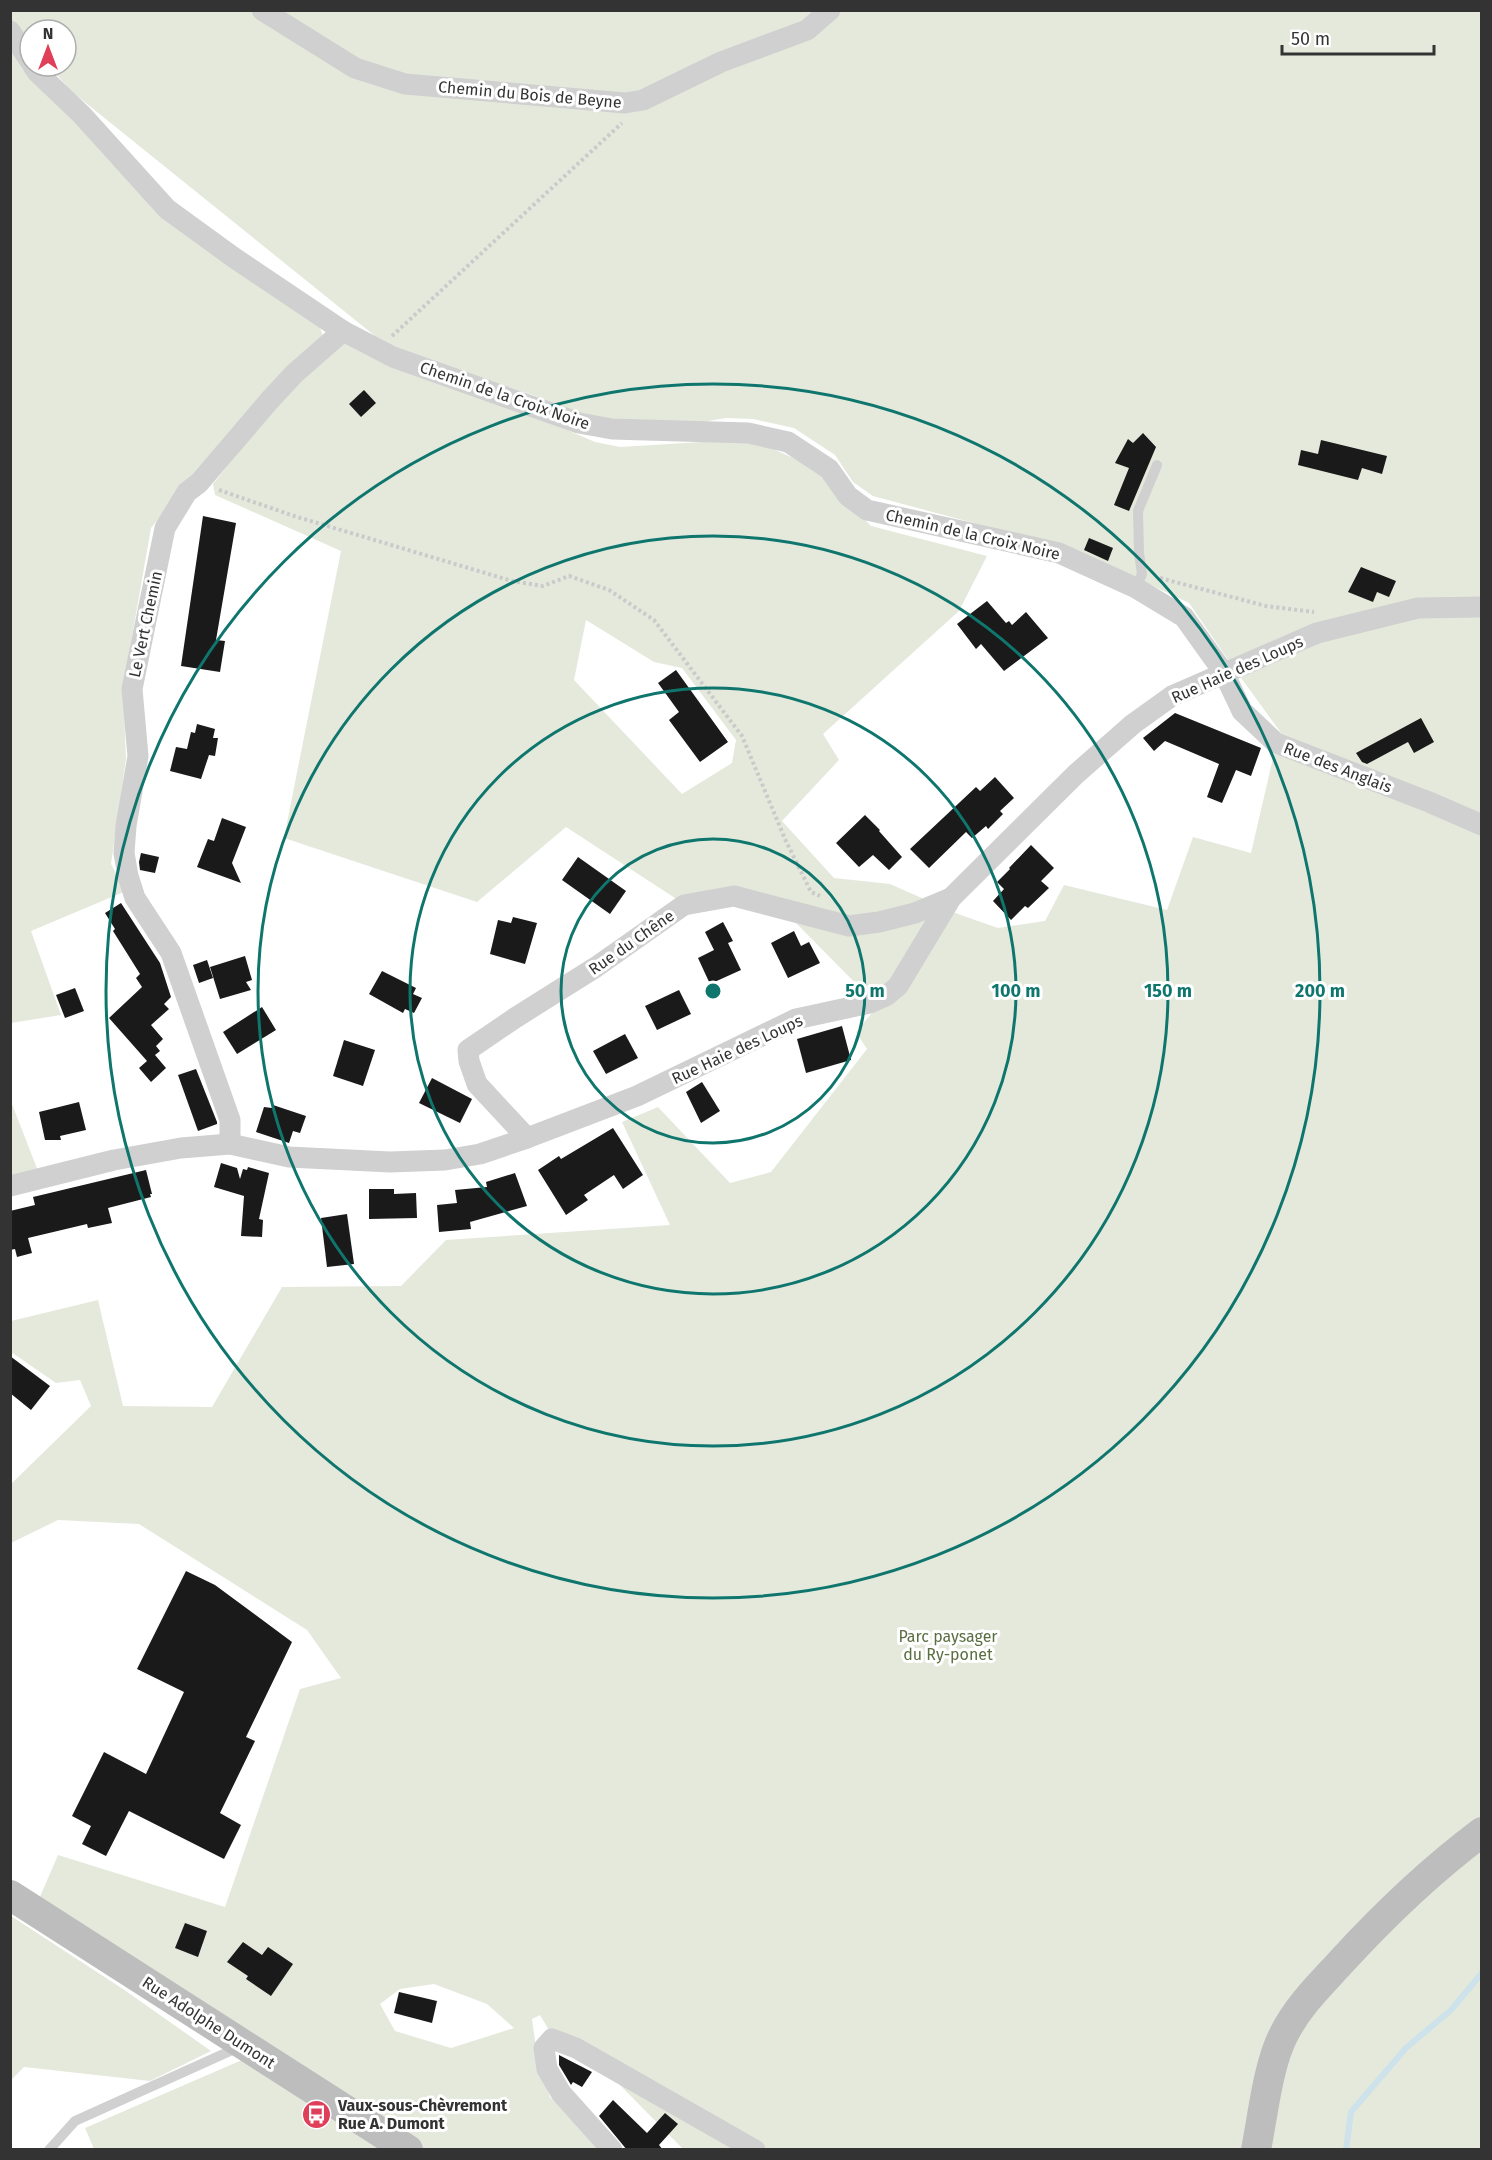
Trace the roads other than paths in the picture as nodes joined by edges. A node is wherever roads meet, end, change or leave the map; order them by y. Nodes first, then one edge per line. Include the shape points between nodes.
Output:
1 (262, 10) edge
2 (830, 10) edge
3 (43, 78) edge
4 (343, 331) junction
5 (1157, 465) dead end
6 (1139, 581) junction
7 (1482, 607) edge
8 (1224, 673) junction
9 (1482, 825) edge
10 (951, 898) junction
11 (527, 1138) junction
12 (230, 1144) junction
13 (10, 1186) edge
14 (1482, 1832) edge
15 (10, 1895) edge
16 (245, 2045) junction
17 (49, 2150) edge
18 (408, 2150) edge
19 (612, 2150) edge
20 (755, 2150) edge
21 (1256, 2150) edge

1 - 2 street, Chemin du Bois de Beyne via 355,68 405,84 625,104 648,98 721,62 807,30
3 - 4 street, Chemin de la Croix Noire via 167,209
4 - 6 street, Chemin de la Croix Noire via 393,357 579,423 612,429 748,433 788,442 829,469 848,496 867,510 1059,553
4 - 12 street, Le Vert Chemin via 269,401 187,492 165,528 132,688 138,756 126,826 124,853 128,876 135,898 171,953 230,1120
5 - 6 lane via 1138,511
6 - 8 street, Chemin de la Croix Noire via 1184,617
7 - 8 street, Rue Haie des Loups via 1418,608 1317,633
8 - 9 street, Rue des Anglais via 1242,711 1276,743
8 - 10 street, Rue Haie des Loups via 1172,696 1133,724 1076,774
10 - 11 street, Rue Haie des Loups via 898,987 886,996 870,1003 796,1018 637,1096
10 - 11 street, Rue du Chêne via 915,913 849,926 734,896 684,905 468,1050 477,1084
11 - 12 street, Rue Haie des Loups via 480,1154 390,1162 289,1156
12 - 13 street, Rue Haie des Loups via 114,1160
14 - 21 main road via 1382,1917 1306,1999 1283,2035 1271,2071
15 - 16 main road, Rue Adolphe Dumont
16 - 17 lane via 75,2121
16 - 18 main road, Rue Adolphe Dumont
19 - 20 street via 561,2092 547,2069 544,2048 552,2039 576,2048

